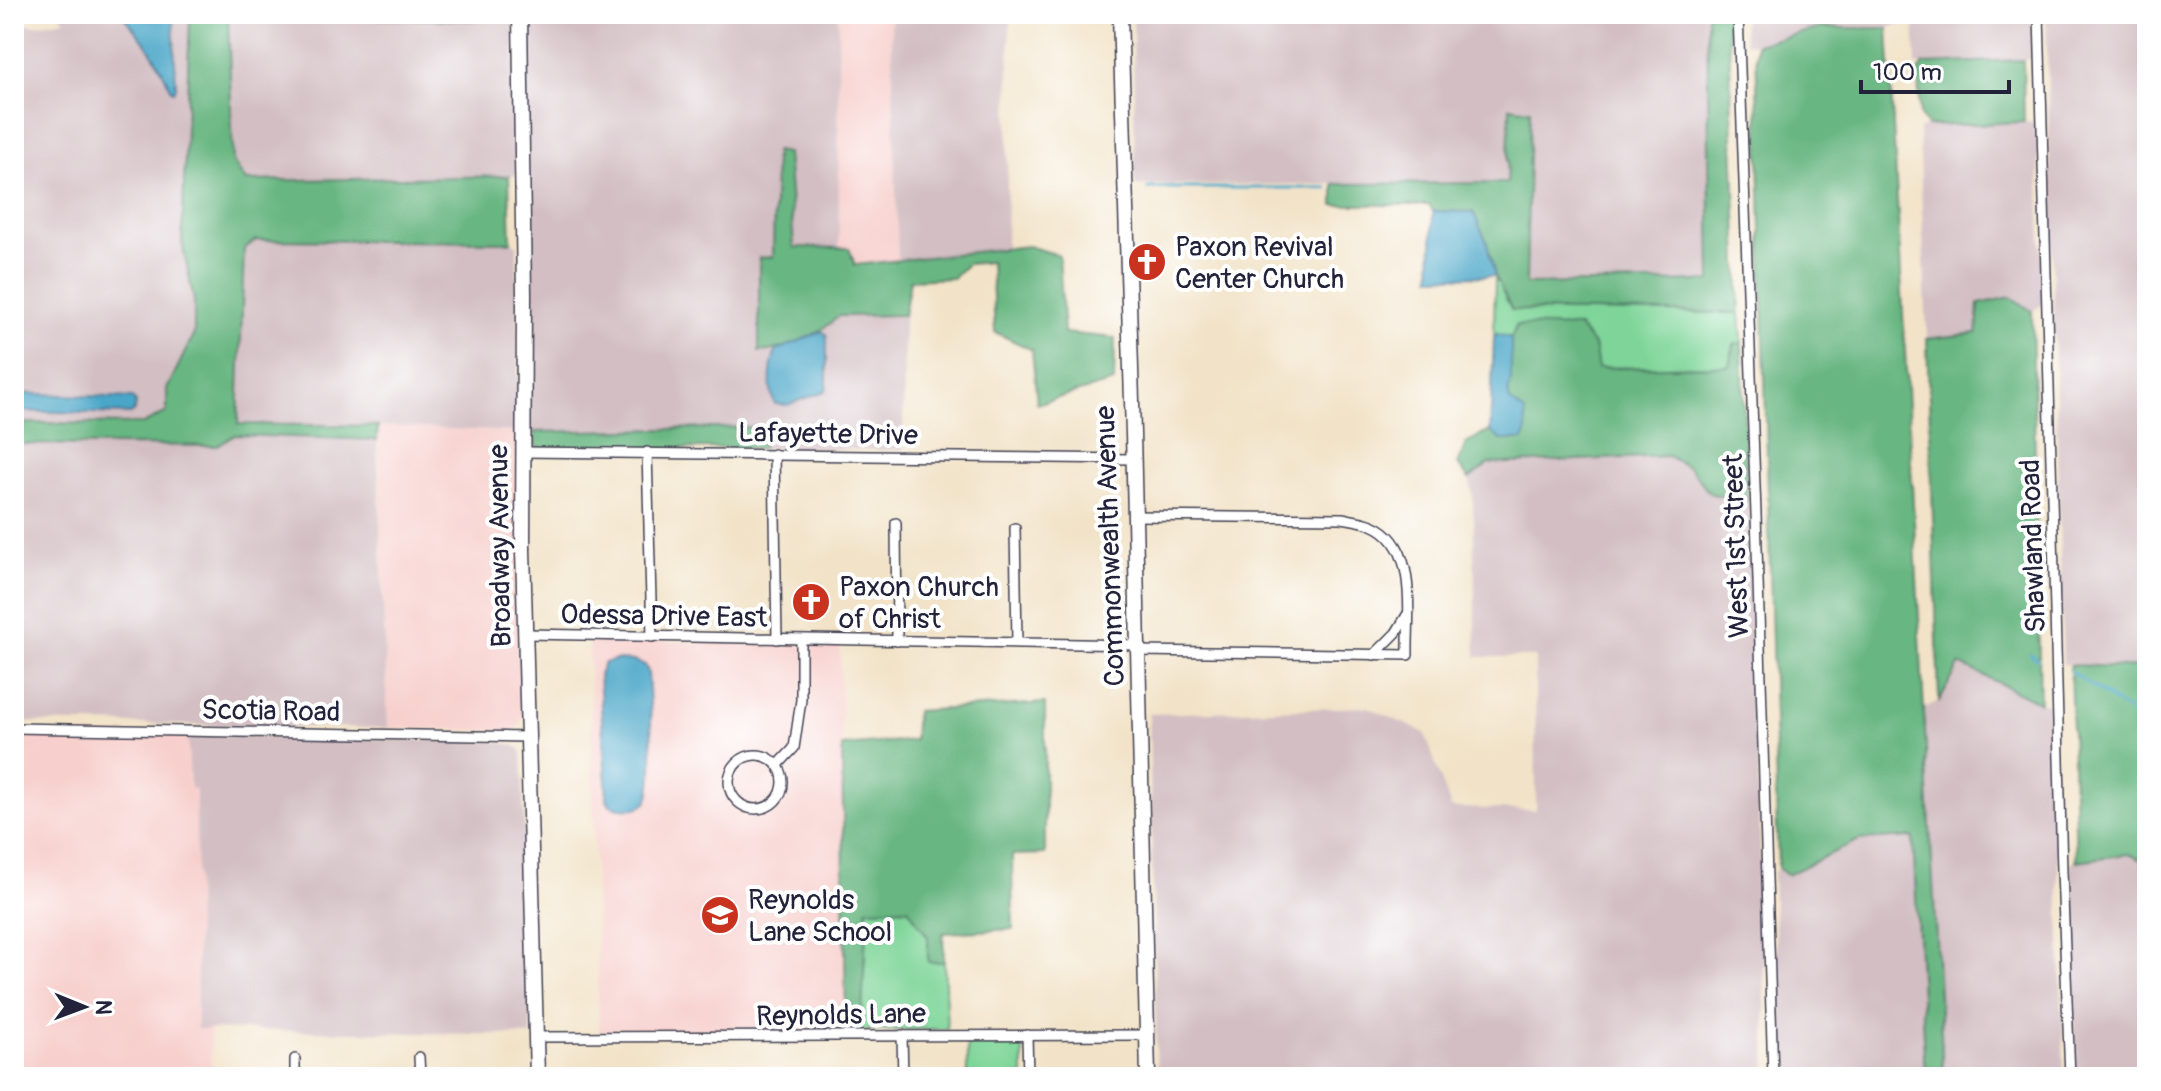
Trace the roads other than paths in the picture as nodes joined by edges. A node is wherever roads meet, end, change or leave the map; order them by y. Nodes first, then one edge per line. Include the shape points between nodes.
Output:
1 (520, 14) edge
2 (1120, 14) edge
3 (1738, 14) edge
4 (2039, 14) edge
5 (523, 452) junction
6 (647, 452) junction
7 (774, 454) junction
8 (1133, 459) junction
9 (1135, 516) junction
10 (896, 523) dead end
11 (1015, 528) dead end
12 (1407, 613) junction
13 (526, 634) junction
14 (652, 637) junction
15 (777, 639) junction
16 (801, 640) junction
17 (897, 641) junction
18 (1017, 642) junction
19 (1138, 648) junction
20 (1374, 655) junction
21 (14, 728) edge
22 (528, 737) junction
23 (778, 765) junction
24 (902, 1035) junction
25 (1027, 1035) junction
26 (1146, 1035) junction
27 (536, 1037) junction
28 (419, 1057) dead end
29 (295, 1059) dead end
30 (295, 1077) edge
31 (420, 1077) edge
32 (537, 1077) edge
33 (903, 1077) edge
34 (1028, 1077) edge
35 (1148, 1077) edge
36 (1773, 1077) edge
37 (2070, 1077) edge

1 - 5 street, Broadway Avenue
2 - 8 street, Commonwealth Avenue
3 - 36 street, West 1st Street
4 - 37 street, Shawland Road
5 - 6 street, Lafayette Drive
5 - 13 street, Broadway Avenue
6 - 7 street, Lafayette Drive
6 - 14 street
7 - 8 street, Lafayette Drive
7 - 15 street
8 - 9 street, Commonwealth Avenue
9 - 12 street via 1342,518 1374,525 1402,555
9 - 19 street, Commonwealth Avenue
10 - 17 street
11 - 18 street
12 - 20 street
12 - 20 street, Odessa Drive East via 1408,655
13 - 14 street, Odessa Drive East
13 - 22 street, Broadway Avenue
14 - 15 street, Odessa Drive East
15 - 16 street, Odessa Drive East
16 - 17 street, Odessa Drive East
16 - 23 street via 794,748
17 - 18 street, Odessa Drive East
18 - 19 street, Odessa Drive East
19 - 20 street, Odessa Drive East
19 - 26 street, Commonwealth Avenue
21 - 22 street, Scotia Road
22 - 27 street, Broadway Avenue
23 - 23 street via 753,754 738,761 729,776 731,794 745,807 772,805 783,790
24 - 25 street, Reynolds Lane
24 - 27 street, Reynolds Lane
24 - 33 street
25 - 26 street, Reynolds Lane
25 - 34 street
26 - 35 street, Commonwealth Avenue
27 - 32 street, Broadway Avenue
28 - 31 street
29 - 30 street

